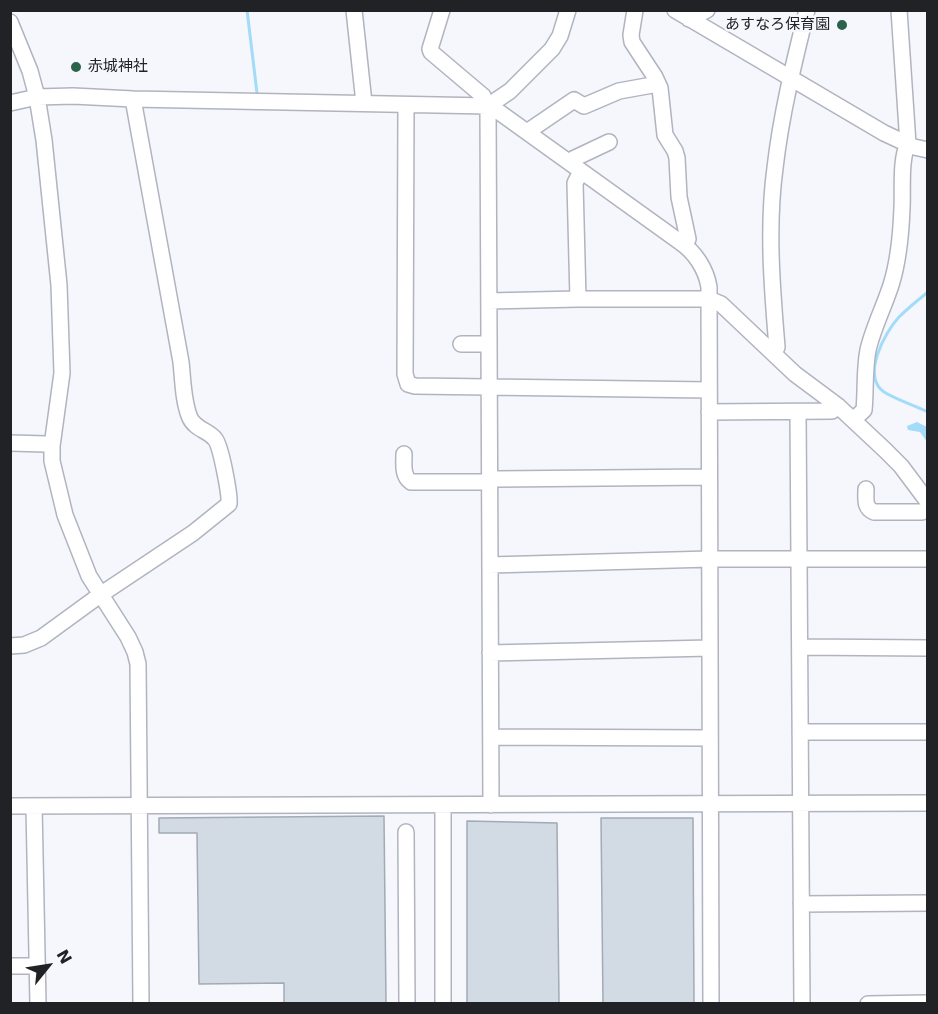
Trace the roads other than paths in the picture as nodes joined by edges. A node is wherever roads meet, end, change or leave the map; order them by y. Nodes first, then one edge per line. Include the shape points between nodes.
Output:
1 (354, 10) edge
2 (442, 10) edge
3 (568, 10) edge
4 (635, 10) edge
5 (675, 10) edge
6 (707, 10) edge
7 (807, 10) edge
8 (899, 10) edge
9 (689, 19) junction
10 (10, 22) edge
11 (790, 79) junction
12 (658, 84) junction
13 (38, 97) junction
14 (133, 99) junction
15 (10, 103) edge
16 (364, 103) junction
17 (406, 105) junction
18 (488, 106) junction
19 (527, 132) junction
20 (609, 142) dead end
21 (909, 144) junction
22 (927, 150) edge
23 (575, 167) junction
24 (685, 245) junction
25 (578, 299) junction
26 (709, 299) junction
27 (489, 301) junction
28 (461, 344) dead end
29 (489, 344) junction
30 (774, 354) junction
31 (489, 388) junction
32 (709, 390) junction
33 (838, 406) junction
34 (709, 412) junction
35 (798, 413) junction
36 (853, 420) junction
37 (10, 443) edge
38 (52, 446) junction
39 (404, 454) dead end
40 (709, 477) junction
41 (490, 480) junction
42 (866, 489) dead end
43 (927, 502) edge
44 (927, 509) edge
45 (710, 559) junction
46 (927, 559) edge
47 (799, 560) junction
48 (490, 566) junction
49 (100, 595) junction
50 (10, 646) edge
51 (800, 647) junction
52 (710, 648) junction
53 (927, 648) edge
54 (490, 653) junction
55 (800, 732) junction
56 (927, 732) edge
57 (491, 737) junction
58 (710, 738) junction
59 (927, 803) edge
60 (711, 804) junction
61 (801, 804) junction
62 (443, 805) junction
63 (491, 805) junction
64 (10, 806) edge
65 (34, 806) junction
66 (140, 806) junction
67 (406, 832) dead end
68 (927, 903) edge
69 (801, 904) junction
70 (10, 966) edge
71 (38, 966) junction
72 (927, 1002) edge
73 (38, 1004) edge
74 (141, 1004) edge
75 (407, 1004) edge
76 (443, 1004) edge
77 (711, 1004) edge
78 (802, 1004) edge
79 (868, 1004) edge

1 - 16 street
2 - 18 street via 431,52 483,96
3 - 18 street via 552,49 510,91
4 - 12 street via 632,42
5 - 9 street
6 - 9 street
7 - 11 street
8 - 21 street
9 - 11 street
10 - 13 street
11 - 21 street
11 - 30 street via 774,168 771,211 777,347
12 - 19 street via 619,91 584,106 574,100
12 - 24 street via 665,135 677,158 679,197 688,239
13 - 14 street
13 - 15 street
13 - 38 street via 59,285 62,374
14 - 16 street
14 - 49 street via 190,420 218,443 229,504
16 - 17 street
17 - 18 street
17 - 31 street via 406,380 415,386
18 - 19 street
18 - 27 street
19 - 23 street
20 - 23 street via 573,159
21 - 22 street
21 - 36 street via 904,157 897,265 868,352 864,410
23 - 24 street
23 - 25 street
24 - 26 street via 707,277
25 - 26 street
25 - 27 street
26 - 30 street via 721,304
26 - 32 street
27 - 29 street
28 - 29 street
29 - 31 street
30 - 33 street
31 - 32 street
31 - 41 street
32 - 34 street
33 - 35 street via 832,411
33 - 36 street
34 - 35 street
34 - 40 street
35 - 47 street
36 - 43 street via 901,466
37 - 38 street
38 - 49 street via 65,515
39 - 41 street via 404,472 411,482
40 - 41 street
40 - 45 street
41 - 48 street
42 - 44 street via 866,506 874,512
45 - 47 street
45 - 48 street
45 - 52 street
46 - 47 street
47 - 51 street
48 - 54 street
49 - 50 street via 41,638
49 - 66 street via 128,637 138,664
51 - 53 street
51 - 55 street
52 - 54 street
52 - 58 street
54 - 57 street
55 - 56 street
55 - 61 street
57 - 58 street
57 - 63 street
58 - 60 street
59 - 61 street
60 - 61 street
60 - 63 street
60 - 77 street
61 - 69 street
62 - 63 street
62 - 66 street
62 - 76 street
64 - 65 street
65 - 66 street
65 - 71 street
66 - 74 street
67 - 75 street
68 - 69 street
69 - 78 street
70 - 71 street
71 - 73 street
72 - 79 street

